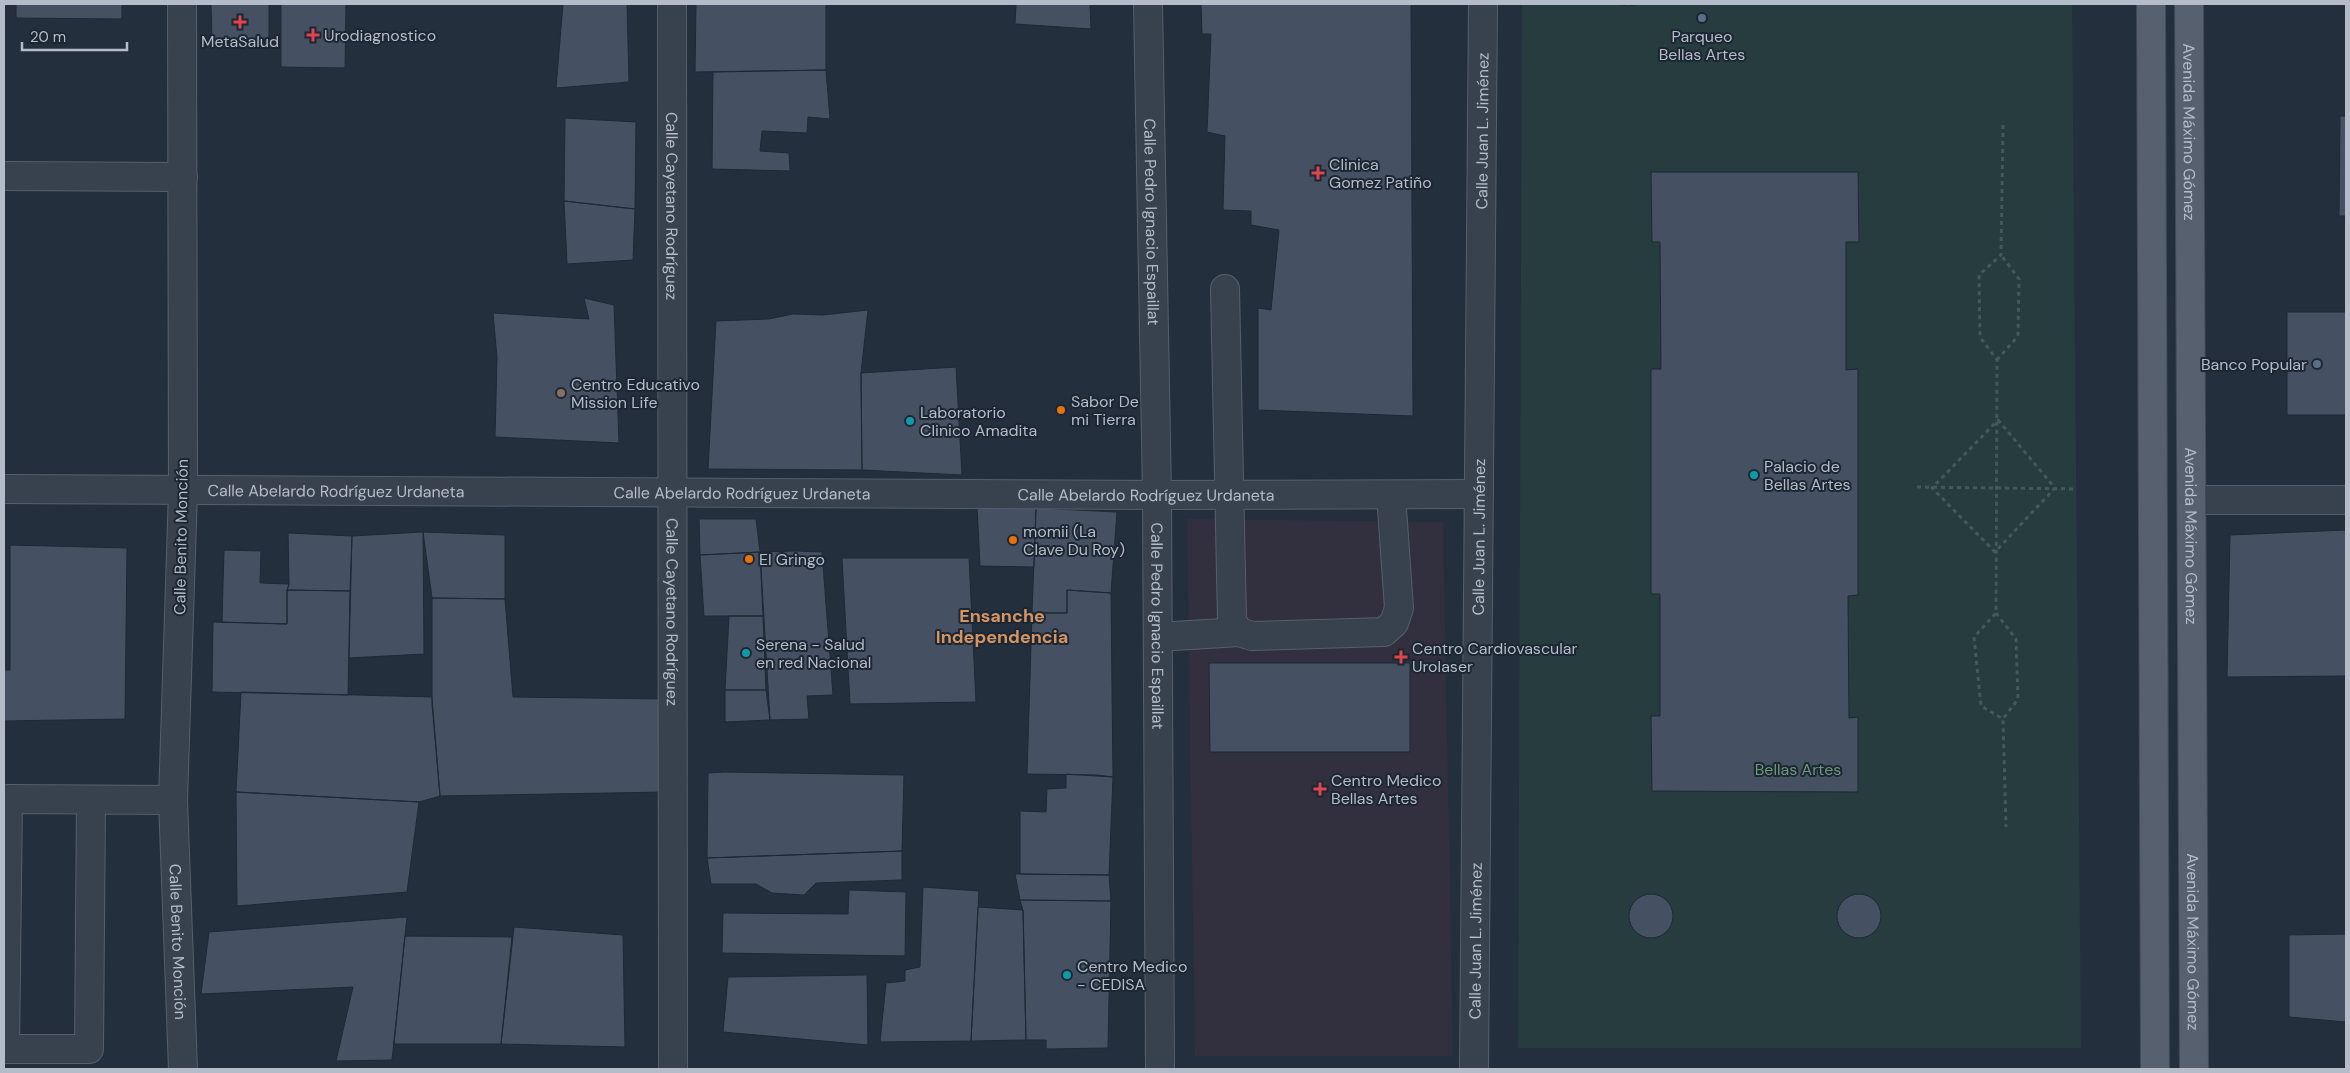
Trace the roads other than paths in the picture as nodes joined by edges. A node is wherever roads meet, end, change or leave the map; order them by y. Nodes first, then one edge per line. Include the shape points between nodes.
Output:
1 (182, 4) edge
2 (672, 4) edge
3 (1148, 4) edge
4 (1483, 4) edge
5 (2151, 4) edge
6 (2189, 4) edge
7 (4, 176) edge
8 (182, 177) junction
9 (1225, 289) dead end
10 (4, 489) edge
11 (183, 491) junction
12 (672, 493) junction
13 (1479, 494) junction
14 (1157, 495) junction
15 (1231, 495) junction
16 (1391, 495) junction
17 (2192, 500) junction
18 (2346, 500) edge
19 (1239, 632) junction
20 (1158, 637) junction
21 (173, 800) junction
22 (91, 801) junction
23 (183, 1069) edge
24 (673, 1069) edge
25 (1160, 1069) edge
26 (1474, 1069) edge
27 (2155, 1069) edge
28 (2194, 1069) edge

1 - 8 street, Calle Benito Monción
2 - 12 street, Calle Cayetano Rodríguez
3 - 14 street, Calle Pedro Ignacio Espaillat
4 - 13 street, Calle Juan L. Jiménez
5 - 27 main road
6 - 17 main road, Avenida Máximo Gómez
7 - 8 street
8 - 11 street, Calle Benito Monción
9 - 15 street
10 - 11 street, Calle Abelardo Rodríguez Urdaneta
11 - 12 street, Calle Abelardo Rodríguez Urdaneta
11 - 21 street, Calle Benito Monción
12 - 14 street, Calle Abelardo Rodríguez Urdaneta
12 - 24 street, Calle Cayetano Rodríguez
13 - 16 street, Calle Abelardo Rodríguez Urdaneta
13 - 26 street, Calle Juan L. Jiménez
14 - 15 street, Calle Abelardo Rodríguez Urdaneta
14 - 20 street, Calle Pedro Ignacio Espaillat
15 - 16 street, Calle Abelardo Rodríguez Urdaneta
15 - 19 street via 1232,621
16 - 19 street via 1399,608 1394,623 1384,632 1252,636
17 - 18 street
17 - 28 main road, Avenida Máximo Gómez
19 - 20 street
20 - 25 street, Calle Pedro Ignacio Espaillat
21 - 22 street
21 - 23 street, Calle Benito Monción
22 - 22 street via 8,799 5,1049 89,1049

